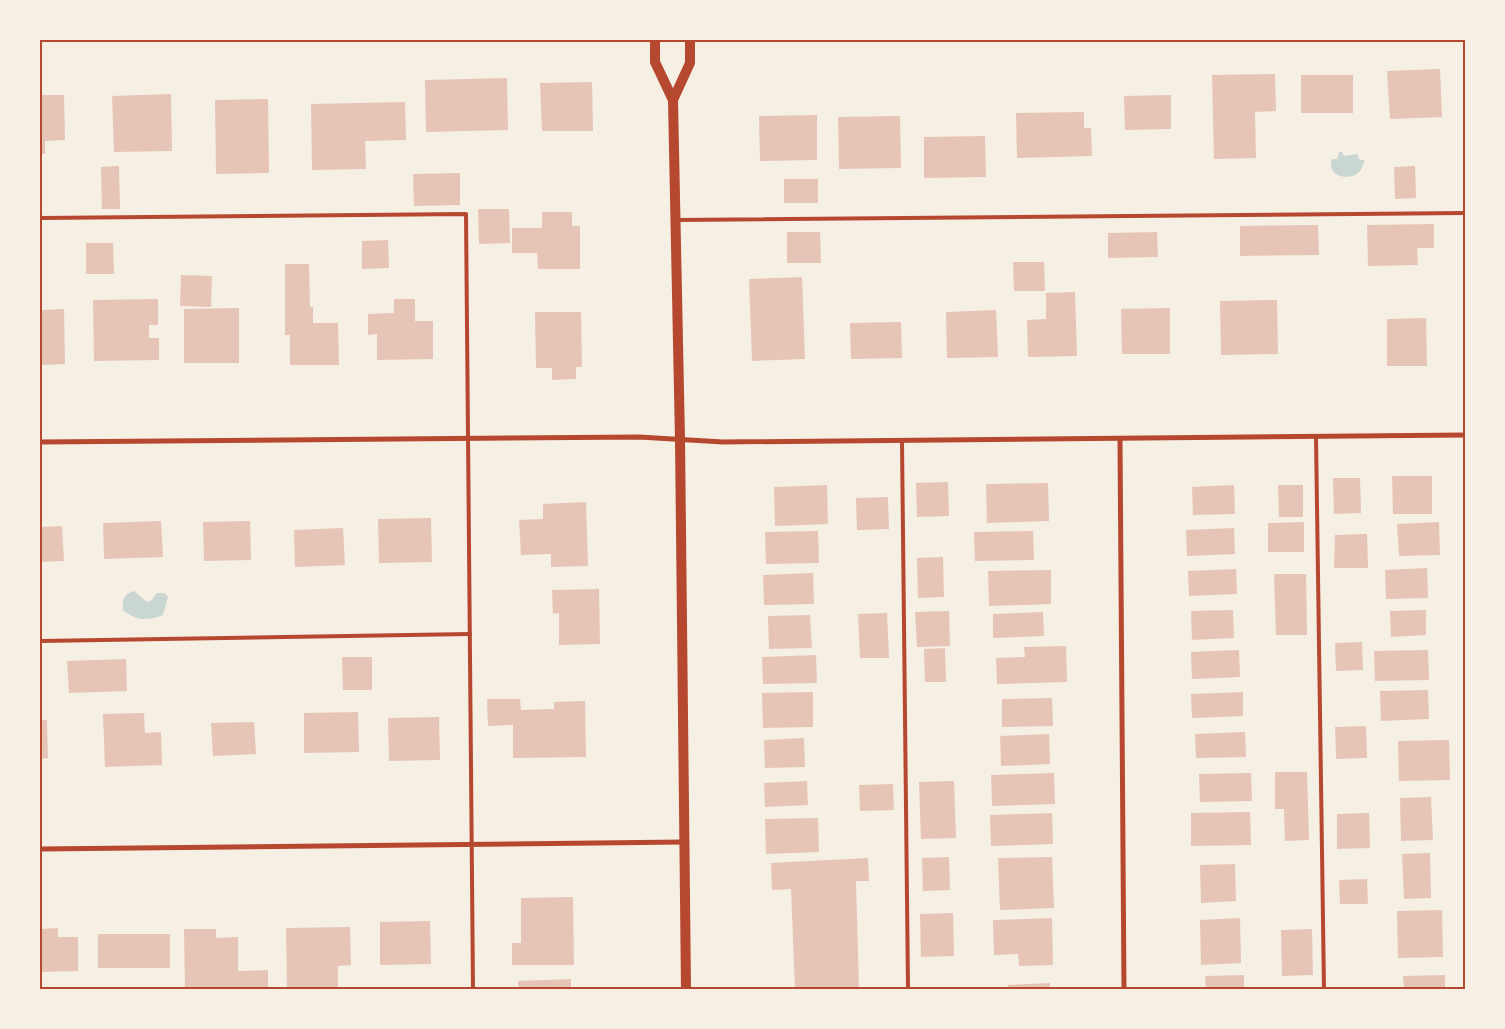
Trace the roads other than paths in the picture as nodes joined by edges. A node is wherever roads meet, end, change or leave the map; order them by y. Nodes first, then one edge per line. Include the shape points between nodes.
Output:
1 (655, 40) edge
2 (690, 40) edge
3 (673, 100) junction
4 (1465, 213) edge
5 (40, 218) edge
6 (675, 220) junction
7 (1465, 435) edge
8 (1316, 437) junction
9 (468, 438) junction
10 (680, 439) junction
11 (1120, 440) junction
12 (40, 442) edge
13 (902, 442) junction
14 (470, 634) junction
15 (40, 641) edge
16 (684, 842) junction
17 (472, 843) junction
18 (40, 849) edge
19 (473, 989) edge
20 (686, 989) edge
21 (908, 989) edge
22 (1124, 989) edge
23 (1324, 989) edge

1 - 3 main road via 655,62
2 - 3 main road via 690,62
3 - 6 main road
4 - 6 lane
5 - 9 lane via 466,214
6 - 10 main road
7 - 8 street
8 - 11 street
8 - 23 lane
9 - 10 street
9 - 12 street
9 - 14 lane
10 - 13 street
10 - 16 main road
11 - 13 street
11 - 22 street
13 - 21 lane
14 - 15 lane
14 - 17 lane
16 - 17 street
16 - 20 main road
17 - 18 street
17 - 19 lane

